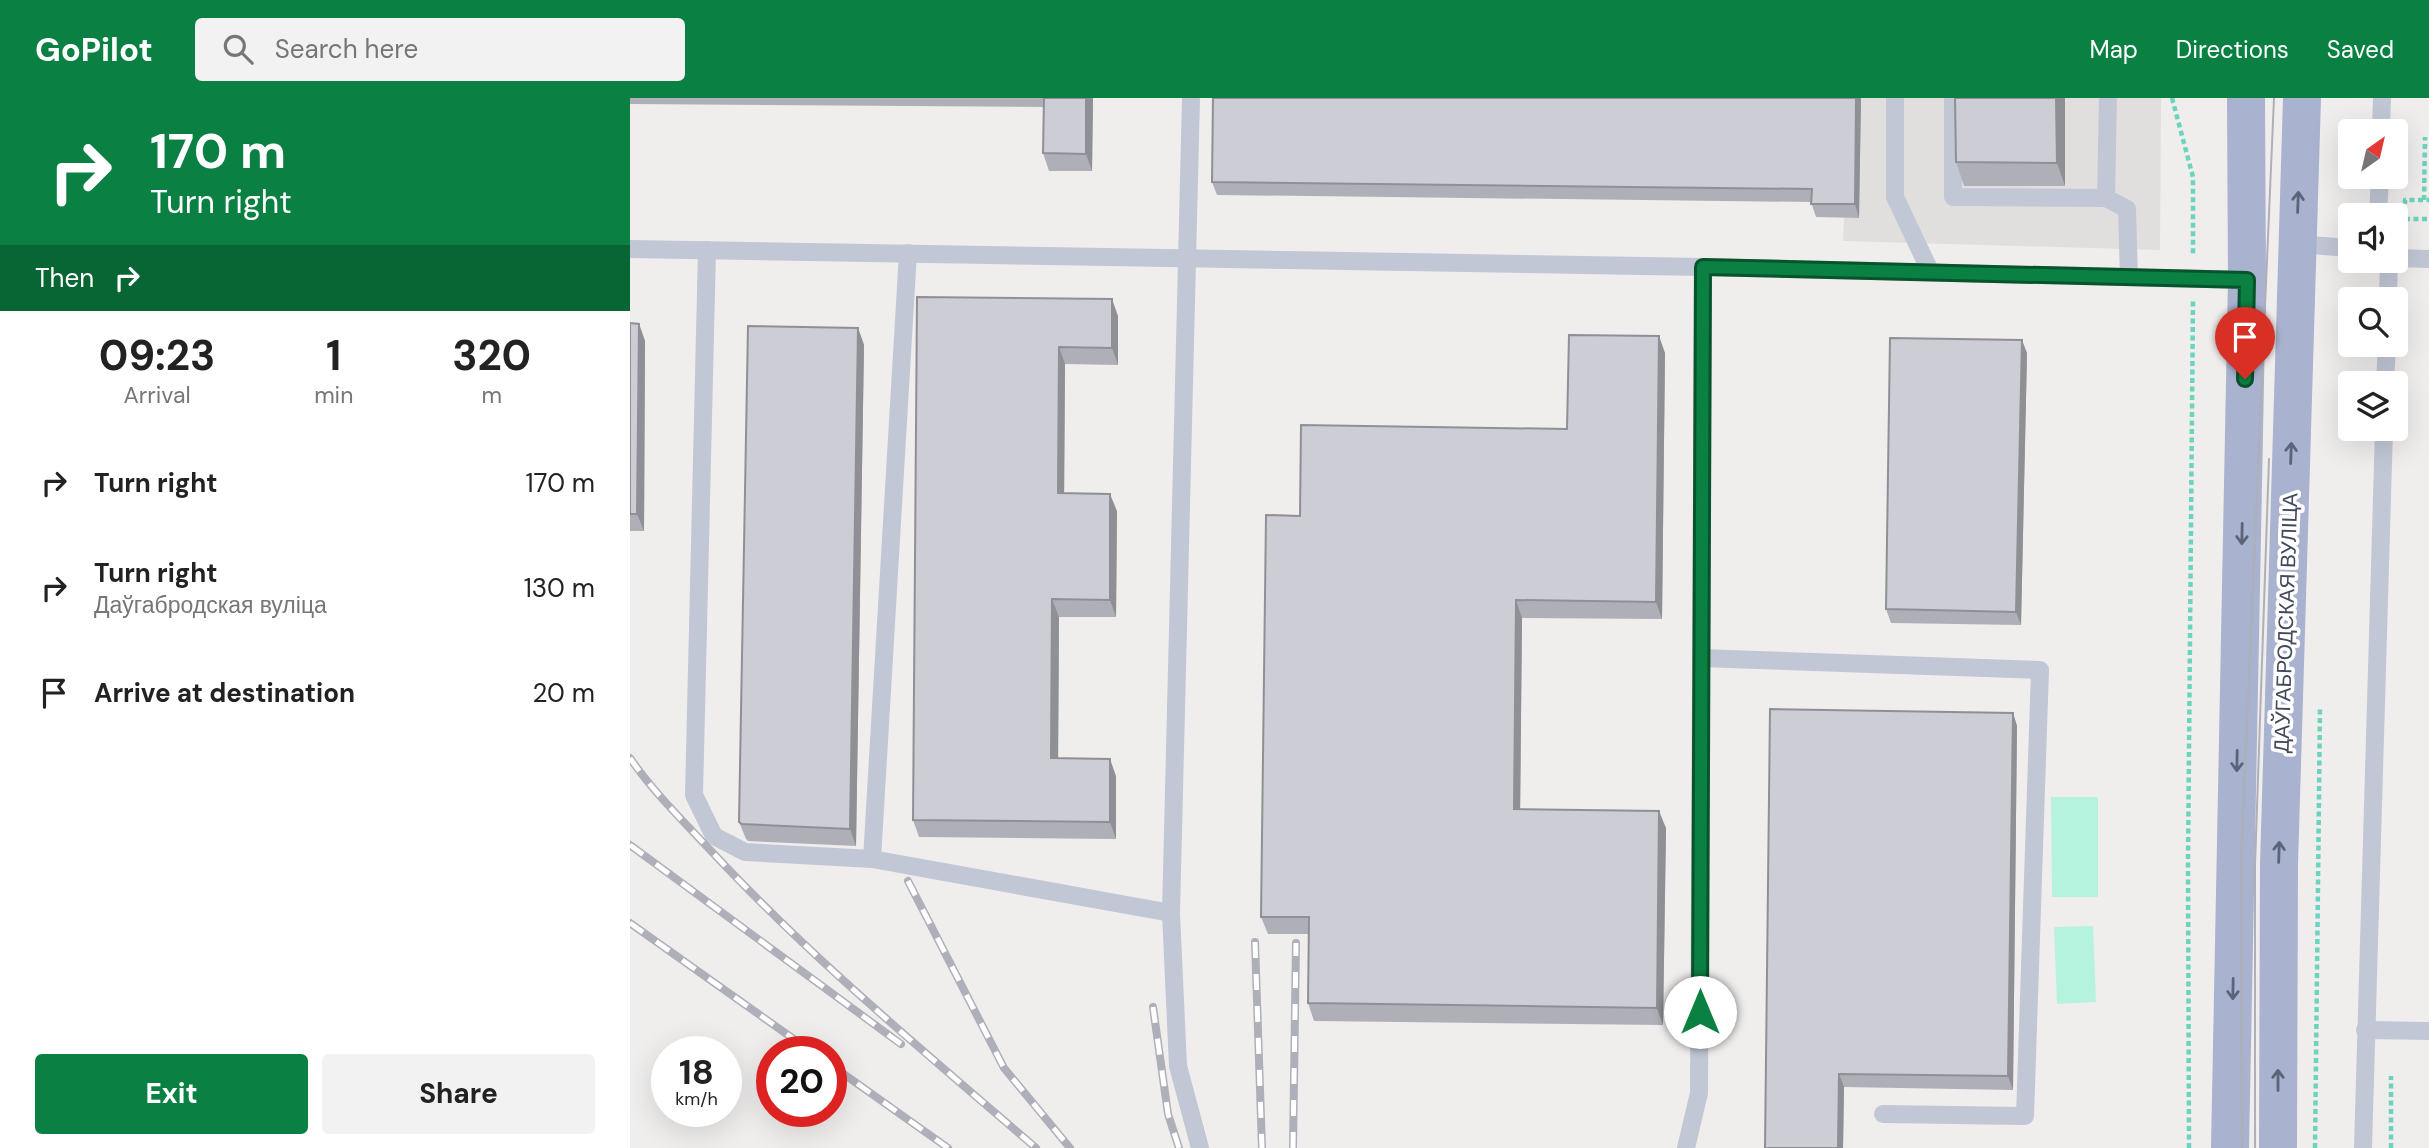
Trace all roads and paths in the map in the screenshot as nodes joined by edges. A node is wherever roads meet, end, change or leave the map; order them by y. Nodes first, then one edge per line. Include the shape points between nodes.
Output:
1 (1191, 98) edge
2 (1895, 98) edge
3 (1953, 98) edge
4 (2108, 98) edge
5 (2172, 98) edge
6 (2246, 98) edge
7 (2302, 98) edge
8 (2382, 98) edge
9 (2381, 119) edge
10 (2425, 137) dead end
11 (2106, 198) junction
12 (2405, 200) dead end
13 (2427, 200) edge
14 (2408, 219) edge
15 (2429, 219) edge
16 (2297, 244) junction
17 (2338, 247) edge
18 (630, 249) edge
19 (707, 250) junction
20 (908, 253) junction
21 (1187, 258) junction
22 (2408, 258) edge
23 (2429, 259) edge
24 (1703, 267) junction
25 (1930, 271) junction
26 (2129, 277) junction
27 (2193, 279) junction
28 (2247, 280) junction
29 (2384, 441) edge
30 (1701, 658) junction
31 (873, 859) junction
32 (1171, 913) junction
33 (2365, 1030) junction
34 (2429, 1031) edge
35 (1883, 1114) dead end
36 (1200, 1148) edge
37 (1686, 1148) edge
38 (2189, 1148) edge
39 (2230, 1148) edge
40 (2278, 1148) edge
41 (2363, 1148) edge

1 - 21 lane
2 - 25 lane via 1895,197
3 - 11 lane via 1953,197
4 - 11 lane
5 - 27 path via 2193,177
6 - 28 main road, ДАЎГАБРОДСКАЯ ВУЛІЦА
16 -> 7 main road, ДАЎГАБРОДСКАЯ ВУЛІЦА
8 - 9 lane
10 - 13 path
11 - 26 lane via 2127,209
12 - 13 path
14 - 15 path
16 - 17 lane
40 -> 16 main road, ДАЎГАБРОДСКАЯ ВУЛІЦА via 2279,864
18 - 19 lane
19 - 20 lane
19 - 31 lane via 694,795 713,836 745,852
20 - 21 lane
20 - 31 lane
21 - 24 lane
21 - 32 lane
22 - 23 lane
24 - 25 lane
24 - 30 lane
25 - 26 lane
26 - 27 lane
27 - 28 lane
27 - 38 path
28 -> 39 main road, ДАЎГАБРОДСКАЯ ВУЛІЦА
29 - 33 lane
30 - 35 lane via 2040,670 2025,1116
30 - 37 lane via 1699,1093
31 - 32 lane
32 - 36 lane via 1178,1066
33 - 34 lane
33 - 41 lane

